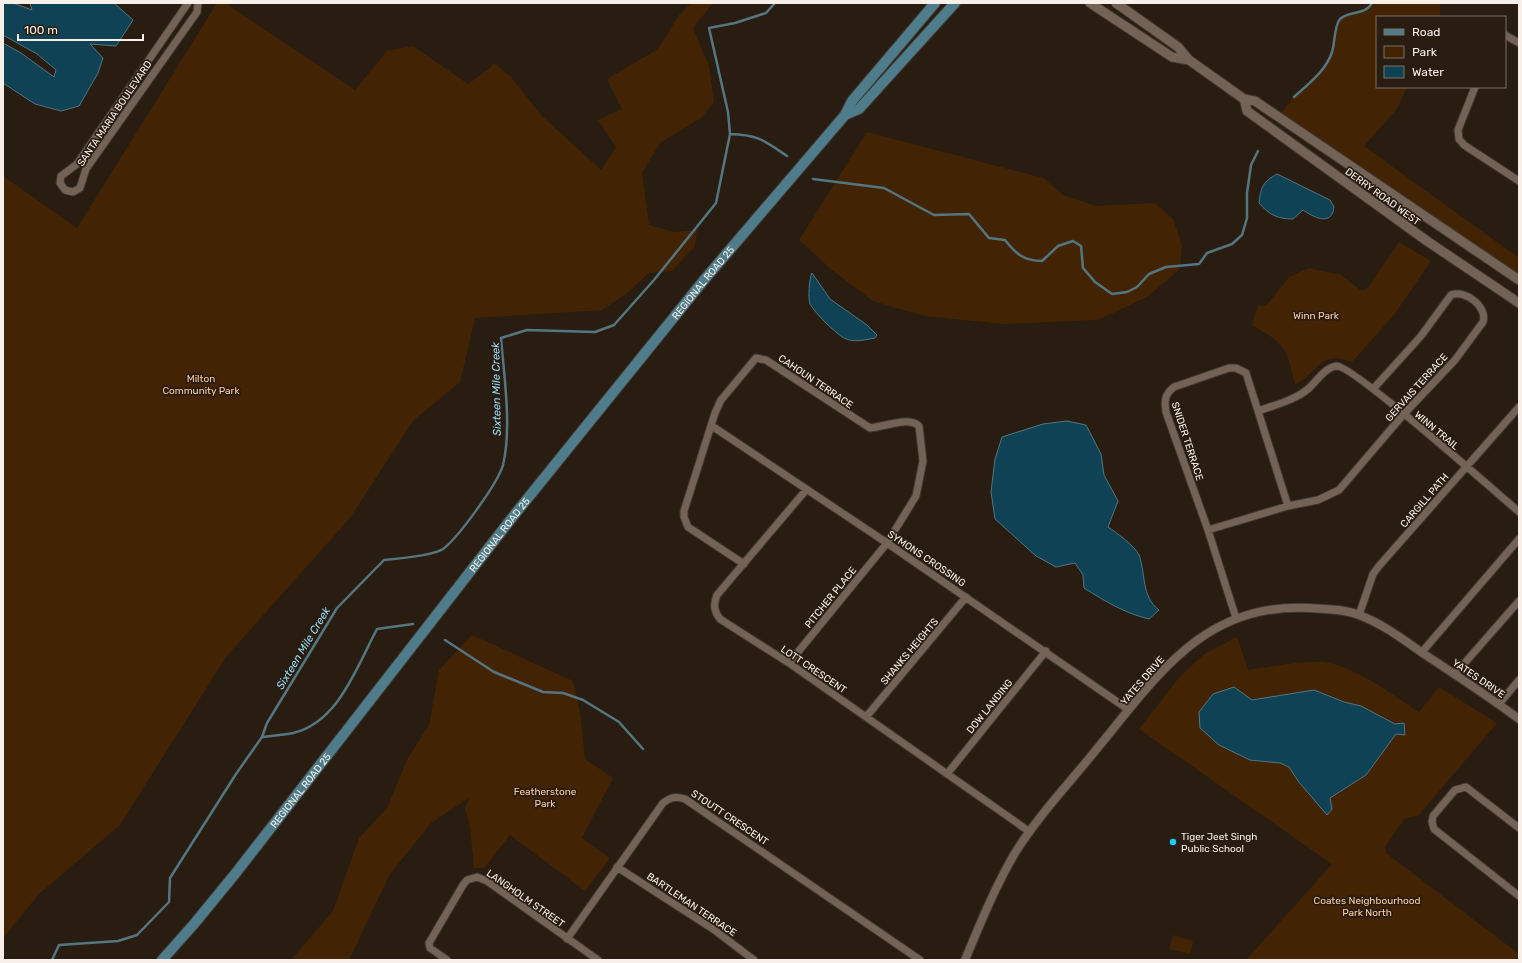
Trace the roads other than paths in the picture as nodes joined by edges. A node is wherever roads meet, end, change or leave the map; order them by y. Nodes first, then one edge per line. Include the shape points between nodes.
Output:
1 (188, 3) edge
2 (198, 3) edge
3 (935, 3) edge
4 (955, 3) edge
5 (1090, 3) edge
6 (1116, 3) edge
7 (1506, 36) edge
8 (1519, 43) edge
9 (1189, 60) junction
10 (1475, 88) edge
11 (1244, 99) junction
12 (845, 115) junction
13 (1519, 181) edge
14 (1519, 280) edge
15 (1519, 303) edge
16 (1374, 388) junction
17 (1519, 407) edge
18 (1258, 411) junction
19 (1403, 415) junction
20 (712, 426) junction
21 (1465, 466) junction
22 (806, 490) junction
23 (1288, 506) junction
24 (1519, 512) edge
25 (1208, 530) junction
26 (1519, 539) edge
27 (887, 543) junction
28 (744, 564) junction
29 (966, 597) junction
30 (1519, 601) edge
31 (1359, 615) junction
32 (1236, 618) junction
33 (1046, 651) junction
34 (1422, 652) junction
35 (789, 664) junction
36 (1455, 674) junction
37 (1519, 680) edge
38 (1499, 704) junction
39 (1129, 710) junction
40 (866, 717) junction
41 (1519, 719) edge
42 (947, 774) junction
43 (1519, 828) edge
44 (1030, 832) junction
45 (617, 867) junction
46 (1519, 896) edge
47 (567, 938) junction
48 (162, 960) edge
49 (447, 960) edge
50 (598, 960) edge
51 (754, 960) edge
52 (920, 960) edge
53 (964, 960) edge

1 - 2 street, SANTA MARIA BOULEVARD via 77,164 61,176 60,184 65,190 73,192 80,188 86,169 196,12
3 - 12 main road, REGIONAL ROAD 25 via 852,101
4 - 12 main road, REGIONAL ROAD 25 via 859,109
5 - 9 main road, DERRY ROAD WEST via 1172,57
6 - 9 main road, DERRY ROAD WEST via 1178,47
7 - 8 street
9 - 11 main road, DERRY ROAD WEST
10 - 13 street via 1458,130 1459,139 1464,145
11 - 14 main road, DERRY ROAD WEST via 1255,101
11 - 15 main road, DERRY ROAD WEST via 1247,111 1427,241
12 - 48 main road, REGIONAL ROAD 25 via 699,286 510,520 230,879
16 - 18 street, WINN TRAIL via 1348,370 1335,366 1308,389
16 - 19 street, WINN TRAIL
16 - 19 street, GERVAIS TERRACE via 1421,336 1451,295 1462,293 1482,308 1483,322 1455,360
17 - 21 street, CARGILL PATH
18 - 23 street, SNIDER TERRACE
18 - 25 street, SNIDER TERRACE via 1246,373 1236,368 1229,368 1174,387 1165,398 1166,412
19 - 21 street, WINN TRAIL
19 - 23 street, GERVAIS TERRACE via 1339,490 1318,500
20 - 22 street, SYMONS CROSSING
20 - 27 street, CAHOUN TERRACE via 721,400 758,358 766,360 870,428 915,423 921,433 923,461 916,496
20 - 28 street, CAHOUN TERRACE via 686,503 685,523
21 - 24 street, WINN TRAIL
21 - 31 street, CARGILL PATH via 1373,574
22 - 27 street, SYMONS CROSSING
22 - 28 street, LOTT CRESCENT
23 - 25 street, GERVAIS TERRACE
25 - 32 street, SNIDER TERRACE
26 - 34 street
27 - 29 street, SYMONS CROSSING
27 - 35 street, PITCHER PLACE
28 - 35 street, LOTT CRESCENT via 717,595 714,601 716,613 720,619
29 - 33 street, SYMONS CROSSING
29 - 40 street, SHANKS HEIGHTS
30 - 36 street
31 - 32 street, YATES DRIVE via 1319,608 1291,607 1265,610
31 - 34 street, YATES DRIVE via 1405,639
32 - 39 street, YATES DRIVE via 1207,633 1173,660
33 - 39 street, SYMONS CROSSING
33 - 42 street, DOW LANDING
34 - 36 street, YATES DRIVE
35 - 40 street, LOTT CRESCENT
36 - 38 street, YATES DRIVE
37 - 38 street
38 - 41 street, YATES DRIVE
39 - 44 street, YATES DRIVE
40 - 42 street, LOTT CRESCENT
42 - 44 street, LOTT CRESCENT
43 - 46 street via 1466,787 1455,790 1433,816 1432,822 1434,828
44 - 53 street, YATES DRIVE via 1004,872
45 - 47 street, STOUTT CRESCENT
45 - 51 street, BARTLEMAN TERRACE via 713,929
45 - 52 street, STOUTT CRESCENT via 663,802 674,797 685,798
47 - 49 street, LANGHOLM STREET via 477,877 467,880 463,885 429,943 430,948
47 - 50 street, LANGHOLM STREET

